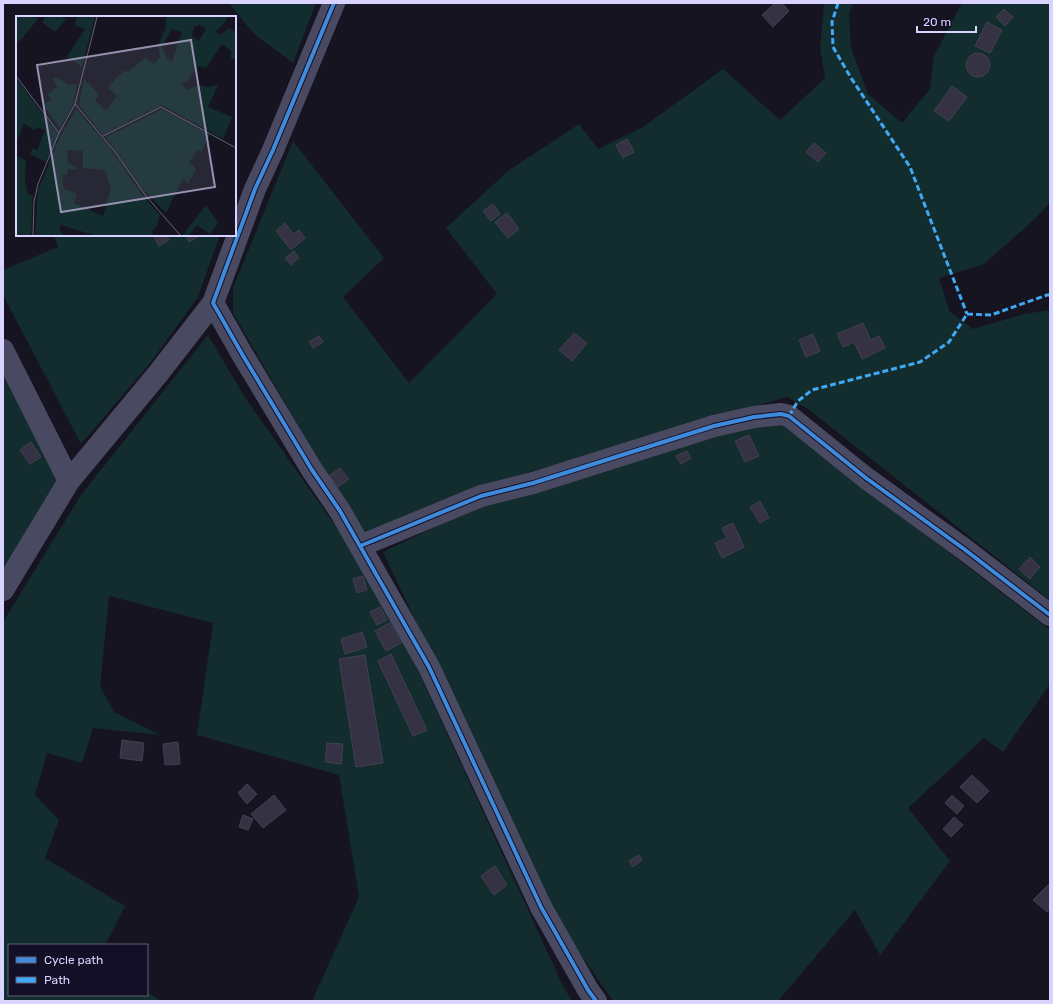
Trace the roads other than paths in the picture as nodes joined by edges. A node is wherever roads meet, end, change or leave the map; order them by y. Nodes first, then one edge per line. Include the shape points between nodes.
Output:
1 (334, 3) edge
2 (213, 303) junction
3 (3, 350) edge
4 (69, 481) junction
5 (360, 546) junction
6 (3, 590) edge
7 (1050, 616) edge
8 (596, 1001) edge

1 - 2 street via 255,189
2 - 4 street
2 - 5 street
3 - 4 street
4 - 6 street
5 - 7 street via 481,496 714,426 781,414 789,416 866,478
5 - 8 street via 429,667 541,907

